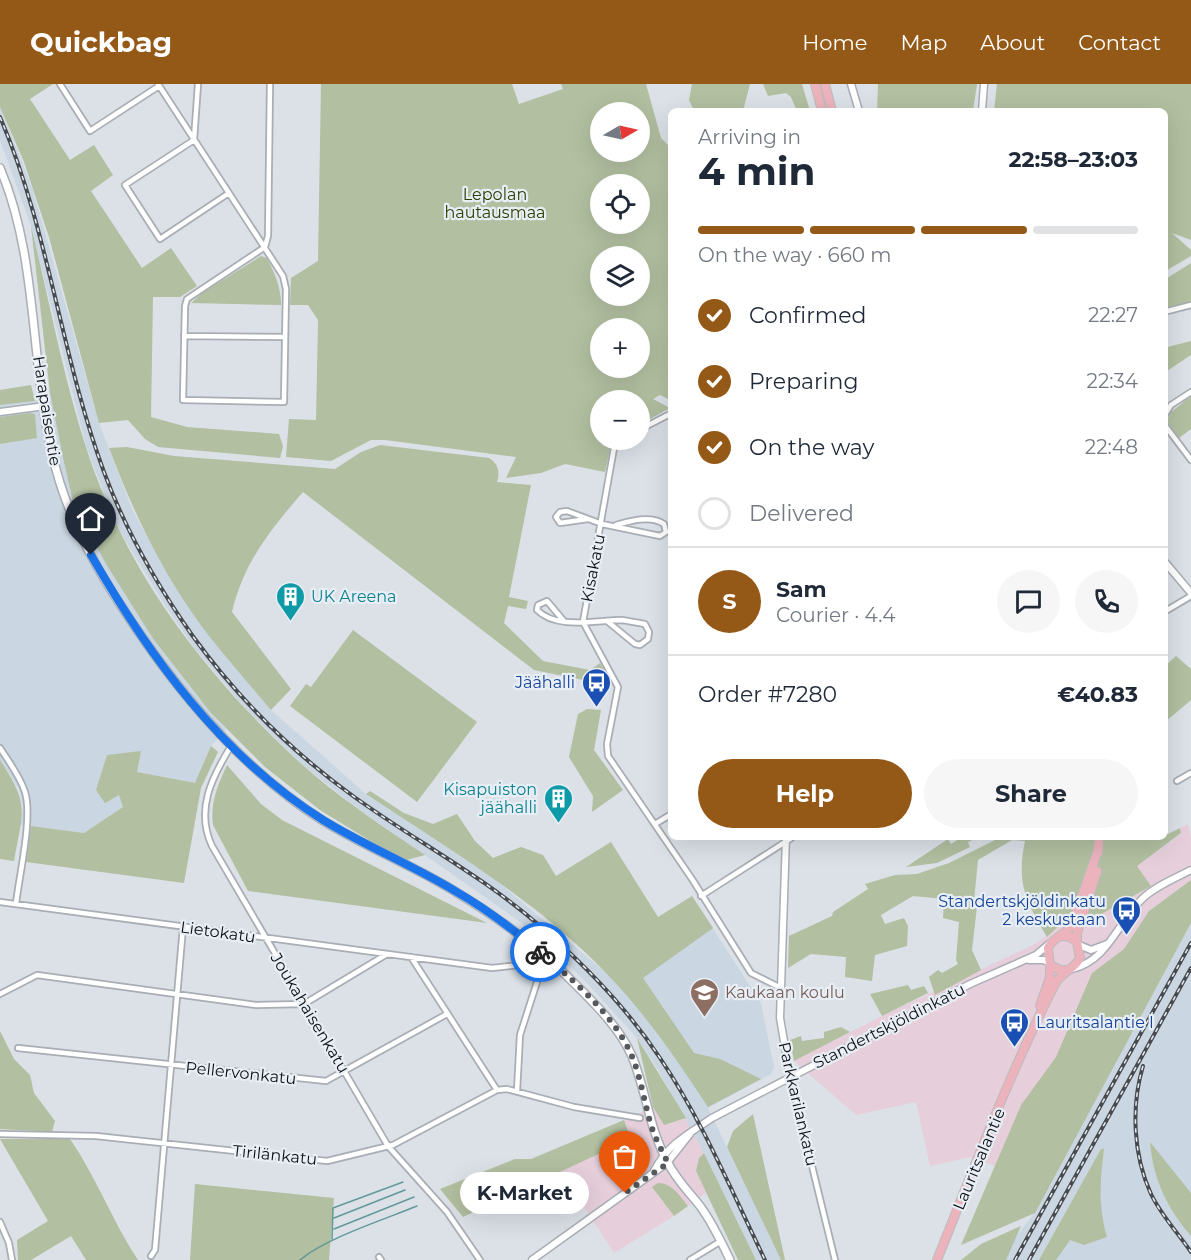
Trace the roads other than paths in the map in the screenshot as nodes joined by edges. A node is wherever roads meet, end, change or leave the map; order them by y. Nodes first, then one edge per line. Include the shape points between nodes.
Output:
1 (60, 84) edge
2 (198, 84) edge
3 (270, 84) edge
4 (814, 84) edge
5 (825, 84) edge
6 (851, 84) edge
7 (984, 84) edge
8 (158, 85) edge
9 (821, 108) edge
10 (831, 108) edge
11 (857, 108) edge
12 (982, 108) edge
13 (194, 140) junction
14 (0, 168) edge
15 (229, 193) junction
16 (265, 247) junction
17 (1191, 305) edge
18 (1168, 311) edge
19 (184, 336) junction
20 (285, 337) junction
21 (1191, 392) edge
22 (45, 406) junction
23 (1168, 410) edge
24 (0, 412) edge
25 (668, 415) edge
26 (650, 424) edge
27 (1168, 429) edge
28 (614, 450) edge
29 (1191, 460) edge
30 (588, 519) junction
31 (602, 524) junction
32 (616, 525) junction
33 (1168, 566) edge
34 (1191, 594) edge
35 (1168, 609) edge
36 (563, 620) junction
37 (607, 621) junction
38 (583, 622) junction
39 (231, 746) junction
40 (0, 748) edge
41 (1191, 773) edge
42 (1177, 781) dead end
43 (668, 816) edge
44 (655, 824) junction
45 (784, 840) edge
46 (785, 840) edge
47 (1100, 840) edge
48 (1098, 850) junction
49 (1191, 870) edge
50 (701, 896) junction
51 (0, 902) edge
52 (16, 904) junction
53 (183, 927) junction
54 (1060, 936) junction
55 (265, 938) junction
56 (1110, 941) junction
57 (1050, 944) junction
58 (1078, 944) junction
59 (536, 949) junction
60 (387, 954) junction
61 (411, 957) junction
62 (1025, 960) junction
63 (1050, 964) junction
64 (1071, 970) junction
65 (537, 982) dead end
66 (780, 988) junction
67 (0, 994) edge
68 (177, 995) junction
69 (304, 1004) junction
70 (447, 1014) junction
71 (18, 1048) dead end
72 (1021, 1059) junction
73 (171, 1065) junction
74 (345, 1071) junction
75 (790, 1076) junction
76 (497, 1089) junction
77 (517, 1091) junction
78 (640, 1118) dead end
79 (692, 1132) junction
80 (0, 1134) edge
81 (164, 1143) junction
82 (388, 1146) junction
83 (663, 1154) junction
84 (668, 1163) junction
85 (654, 1171) junction
86 (0, 1222) edge
87 (721, 1241) junction
88 (151, 1256) dead end
89 (12, 1260) edge
90 (480, 1260) edge
91 (532, 1260) edge
92 (690, 1260) edge
93 (730, 1260) edge
94 (835, 1260) edge
95 (938, 1260) edge

1 - 8 street via 90,131
2 - 13 street
3 - 16 street
4 - 9 main road
5 - 10 main road
6 - 11 street
7 - 12 street
8 - 13 street
13 - 15 street
13 - 15 street via 125,185 160,239
14 - 22 main road, Harapaisentie via 19,224
15 - 16 street
16 - 19 street via 187,299
16 - 20 street via 285,280
17 - 18 street
19 - 20 street
19 - 20 street via 183,400 284,402
21 - 23 street
22 - 24 street
22 - 39 main road, Harapaisentie via 54,462 67,507 85,545 147,644
25 - 26 street
27 - 29 street
28 - 31 street, Kisakatu
30 - 30 street via 567,511 556,517 560,523
30 - 31 street
31 - 32 street
31 - 38 street, Kisakatu
32 - 32 street via 660,536 666,532 664,524 656,520
33 - 34 street
34 - 35 street
36 - 36 street via 547,601 538,605 543,616
36 - 38 street
37 - 37 street via 635,644 648,639 645,624
37 - 38 street
38 - 44 street, Kisakatu via 618,687 608,756
39 - 55 street, Joukahaisenkatu via 207,793 207,834
39 - 59 main road, Harapaisentie via 265,778 321,819 456,891
40 - 52 street via 16,772 28,809
41 - 42 street
43 - 44 street
44 - 50 street, Kisakatu
45 - 50 street
46 - 66 street, Parkkarilankatu
47 - 48 main road
48 - 54 main road via 1072,925
48 - 58 main road via 1094,888 1077,933
49 - 56 street via 1144,897
50 - 66 street, Kisakatu via 751,973
51 - 52 street, Lietokatu
52 - 53 street, Lietokatu
53 - 55 street, Lietokatu
53 - 68 street
54 - 57 main road
54 - 58 main road via 1070,937
55 - 60 street, Lietokatu
55 - 69 street, Joukahaisenkatu
56 - 58 street via 1087,950
56 - 64 street via 1097,956
57 - 62 street, Standertskjöldinkatu
57 - 63 main road
58 - 64 main road via 1080,958
59 - 61 street, Lietokatu via 524,963 506,968
59 - 83 main road, Harapaisentie via 583,992 616,1029 631,1053
60 - 61 street, Lietokatu
60 - 69 street
61 - 70 street
62 - 63 street, Standertskjöldinkatu via 1044,960
62 - 75 street, Standertskjöldinkatu
63 - 64 main road via 1060,970
63 - 72 main road, Lauritsalantie via 1048,984
64 - 72 main road, Lauritsalantie via 1057,981
65 - 77 street via 520,1035
66 - 75 street, Parkkarilankatu via 780,1018
67 - 68 street via 37,975
68 - 69 street via 256,1005
68 - 73 street
69 - 74 street, Joukahaisenkatu
70 - 74 street, Pellervonkatu
70 - 76 street
71 - 73 street, Pellervonkatu
72 - 95 main road, Lauritsalantie
73 - 74 street, Pellervonkatu via 326,1082
73 - 81 street
74 - 82 street, Joukahaisenkatu
75 - 79 street, Standertskjöldinkatu
75 - 94 street, Parkkarilankatu
76 - 77 street
76 - 82 street, Tirilänkatu
77 - 78 street via 574,1107
79 - 83 street, Standertskjöldinkatu
79 - 84 street, Standertskjöldinkatu
80 - 81 street, Tirilänkatu via 96,1136
81 - 82 street, Tirilänkatu via 327,1161
81 - 88 street via 155,1250
82 - 90 street, Joukahaisenkatu via 447,1212
83 - 84 main road, Harapaisentie
83 - 85 street
84 - 85 street
84 - 87 main road, Harapaisentie
85 - 91 street
86 - 89 street
87 - 92 street
87 - 93 main road, Harapaisentie

